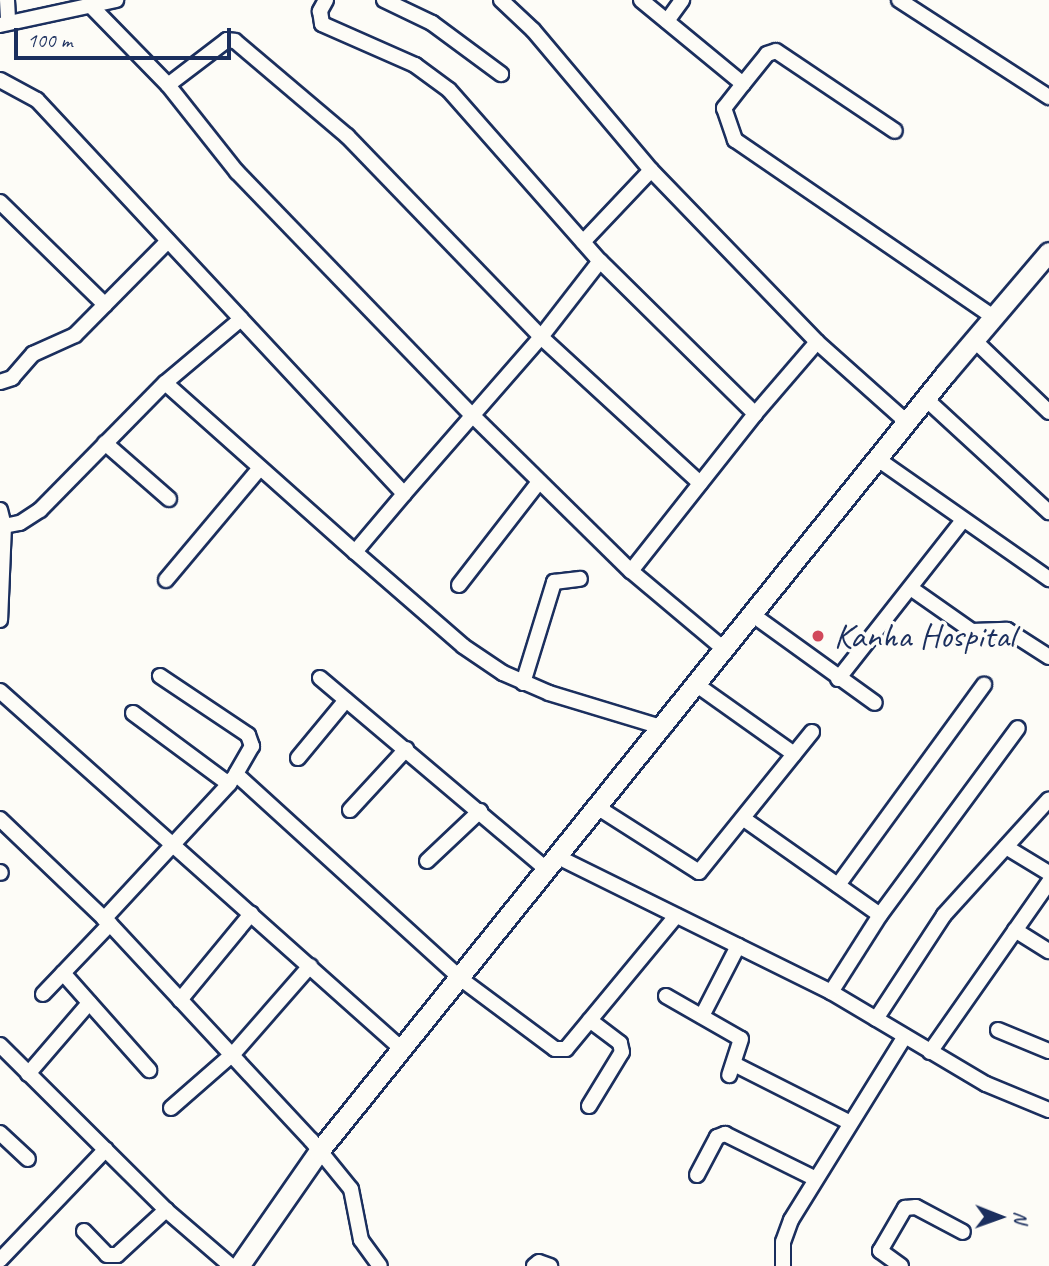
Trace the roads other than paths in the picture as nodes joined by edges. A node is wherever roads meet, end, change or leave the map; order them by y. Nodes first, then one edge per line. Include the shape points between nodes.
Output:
1 (7, 0) edge
2 (116, 0) edge
3 (326, 0) edge
4 (384, 0) edge
5 (501, 0) edge
6 (641, 0) edge
7 (682, 0) edge
8 (899, 0) edge
9 (92, 7) junction
10 (667, 21) junction
11 (4, 24) edge
12 (501, 74) dead end
13 (0, 80) edge
14 (743, 84) junction
15 (168, 85) junction
16 (1049, 97) edge
17 (895, 131) dead end
18 (652, 170) junction
19 (0, 202) edge
20 (168, 242) junction
21 (583, 242) junction
22 (1049, 252) edge
23 (600, 261) junction
24 (105, 305) junction
25 (995, 318) junction
26 (241, 320) junction
27 (541, 337) junction
28 (974, 340) junction
29 (817, 342) junction
30 (0, 382) edge
31 (166, 383) junction
32 (927, 400) junction
33 (1049, 412) edge
34 (471, 414) junction
35 (755, 414) junction
36 (908, 423) junction
37 (105, 443) junction
38 (879, 460) junction
39 (259, 469) junction
40 (539, 482) junction
41 (700, 483) junction
42 (404, 494) junction
43 (169, 499) dead end
44 (0, 510) edge
45 (1049, 512) edge
46 (963, 520) junction
47 (4, 526) junction
48 (355, 552) junction
49 (631, 571) junction
50 (580, 579) dead end
51 (1049, 579) edge
52 (166, 580) dead end
53 (459, 585) dead end
54 (912, 589) junction
55 (1, 591) edge
56 (753, 615) junction
57 (0, 620) edge
58 (725, 650) junction
59 (1049, 657) edge
60 (160, 676) dead end
61 (320, 678) dead end
62 (838, 679) junction
63 (523, 682) junction
64 (697, 685) junction
65 (984, 685) dead end
66 (2, 697) edge
67 (346, 700) junction
68 (875, 703) dead end
69 (133, 713) dead end
70 (664, 728) junction
71 (1018, 728) dead end
72 (812, 732) dead end
73 (405, 749) junction
74 (794, 754) junction
75 (298, 758) dead end
76 (232, 779) junction
77 (1049, 799) edge
78 (597, 807) junction
79 (350, 810) dead end
80 (480, 811) junction
81 (0, 819) edge
82 (744, 819) junction
83 (173, 844) junction
84 (1006, 848) junction
85 (427, 861) dead end
86 (553, 864) junction
87 (1049, 873) edge
88 (1049, 882) edge
89 (838, 885) junction
90 (251, 915) junction
91 (880, 915) junction
92 (676, 916) junction
93 (107, 922) junction
94 (1016, 930) junction
95 (738, 946) junction
96 (1049, 951) edge
97 (310, 966) junction
98 (63, 973) junction
99 (461, 979) junction
100 (831, 992) junction
101 (43, 994) dead end
102 (666, 996) dead end
103 (180, 999) junction
104 (89, 1003) junction
105 (702, 1016) junction
106 (876, 1019) junction
107 (590, 1020) junction
108 (998, 1030) dead end
109 (905, 1036) junction
110 (403, 1050) junction
111 (1049, 1051) edge
112 (930, 1052) junction
113 (233, 1054) junction
114 (3, 1055) edge
115 (149, 1070) dead end
116 (28, 1074) junction
117 (589, 1106) dead end
118 (171, 1108) dead end
119 (1049, 1110) edge
120 (849, 1122) junction
121 (0, 1134) edge
122 (106, 1149) junction
123 (319, 1151) junction
124 (28, 1158) dead end
125 (697, 1175) dead end
126 (814, 1178) junction
127 (166, 1210) junction
128 (84, 1231) dead end
129 (964, 1232) dead end
130 (0, 1260) edge
131 (231, 1266) edge
132 (239, 1266) edge
133 (380, 1266) edge
134 (534, 1266) edge
135 (550, 1266) edge
136 (783, 1266) edge
137 (901, 1266) edge

1 - 11 street
2 - 9 street
3 - 21 street via 320,11 322,24 415,65 449,90
4 - 12 street via 432,23
5 - 18 street via 533,30
6 - 10 street
7 - 10 street
8 - 16 street
9 - 11 street
9 - 15 street
10 - 14 street
13 - 20 street via 37,100
14 - 17 street via 767,54 776,51
14 - 25 street via 724,108 735,140
15 - 27 street via 227,40 235,41 402,188
15 - 34 street via 237,172
18 - 21 street
18 - 29 street
19 - 24 street
20 - 24 street
20 - 26 street
21 - 23 street
22 - 25 main road
23 - 27 street
23 - 35 street
24 - 30 street via 75,335 33,354 12,378
25 - 28 main road
26 - 31 street
26 - 42 street
27 - 34 street
27 - 41 street
28 - 32 main road
28 - 33 street
29 - 35 street
29 - 36 street
31 - 37 street
31 - 39 street
32 - 36 main road
32 - 45 street
34 - 40 street
34 - 42 street
35 - 41 street
36 - 38 main road
37 - 43 street
37 - 47 street via 29,519
38 - 46 street
38 - 56 main road
39 - 48 street
39 - 52 street
40 - 49 street
40 - 53 street
41 - 49 street
42 - 48 street
44 - 47 street
46 - 51 street
46 - 54 street
47 - 55 street
48 - 63 street via 463,646
49 - 58 street
50 - 63 street via 554,582
54 - 59 street via 972,631 1007,630
54 - 62 street
55 - 57 street
56 - 58 main road
56 - 62 street
58 - 64 main road
60 - 76 street via 248,735 252,746
61 - 67 street
62 - 68 street
63 - 70 street
64 - 70 main road
64 - 74 street
65 - 89 street
66 - 83 street
67 - 73 street
67 - 75 street
69 - 76 street
70 - 78 main road
71 - 91 street
72 - 74 street
73 - 79 street
73 - 80 street
74 - 82 street
76 - 83 street
76 - 99 street
77 - 84 street
78 - 82 street via 699,872
78 - 86 main road
80 - 85 street
80 - 86 street
81 - 93 street
82 - 89 street
83 - 90 street
83 - 93 street
84 - 87 street
84 - 106 street via 944,915
86 - 92 street
86 - 99 main road
88 - 94 street
89 - 91 street
90 - 97 street
90 - 103 street
91 - 100 street
92 - 95 street
92 - 107 street
93 - 98 street
93 - 103 street
94 - 96 street
94 - 112 street
95 - 100 street
95 - 105 street
97 - 110 street
97 - 113 street
98 - 101 street
98 - 104 street
99 - 107 street via 562,1051
99 - 110 main road
100 - 106 street
102 - 105 street
103 - 113 street
104 - 115 street
104 - 116 street
105 - 120 street via 741,1039 732,1069
106 - 109 street
107 - 117 street via 620,1043 622,1052
108 - 111 street
109 - 112 street
109 - 120 street
110 - 123 main road
112 - 119 street via 986,1084
113 - 118 street
113 - 123 street
114 - 116 street
116 - 122 street
120 - 126 street
121 - 124 street
122 - 127 street
122 - 130 street
123 - 132 main road
123 - 133 street via 351,1189 361,1240
125 - 126 street via 720,1134
126 - 136 street via 786,1231
127 - 128 street via 117,1255 107,1255
127 - 131 street
129 - 137 street via 916,1207 905,1208 880,1251
134 - 135 street

